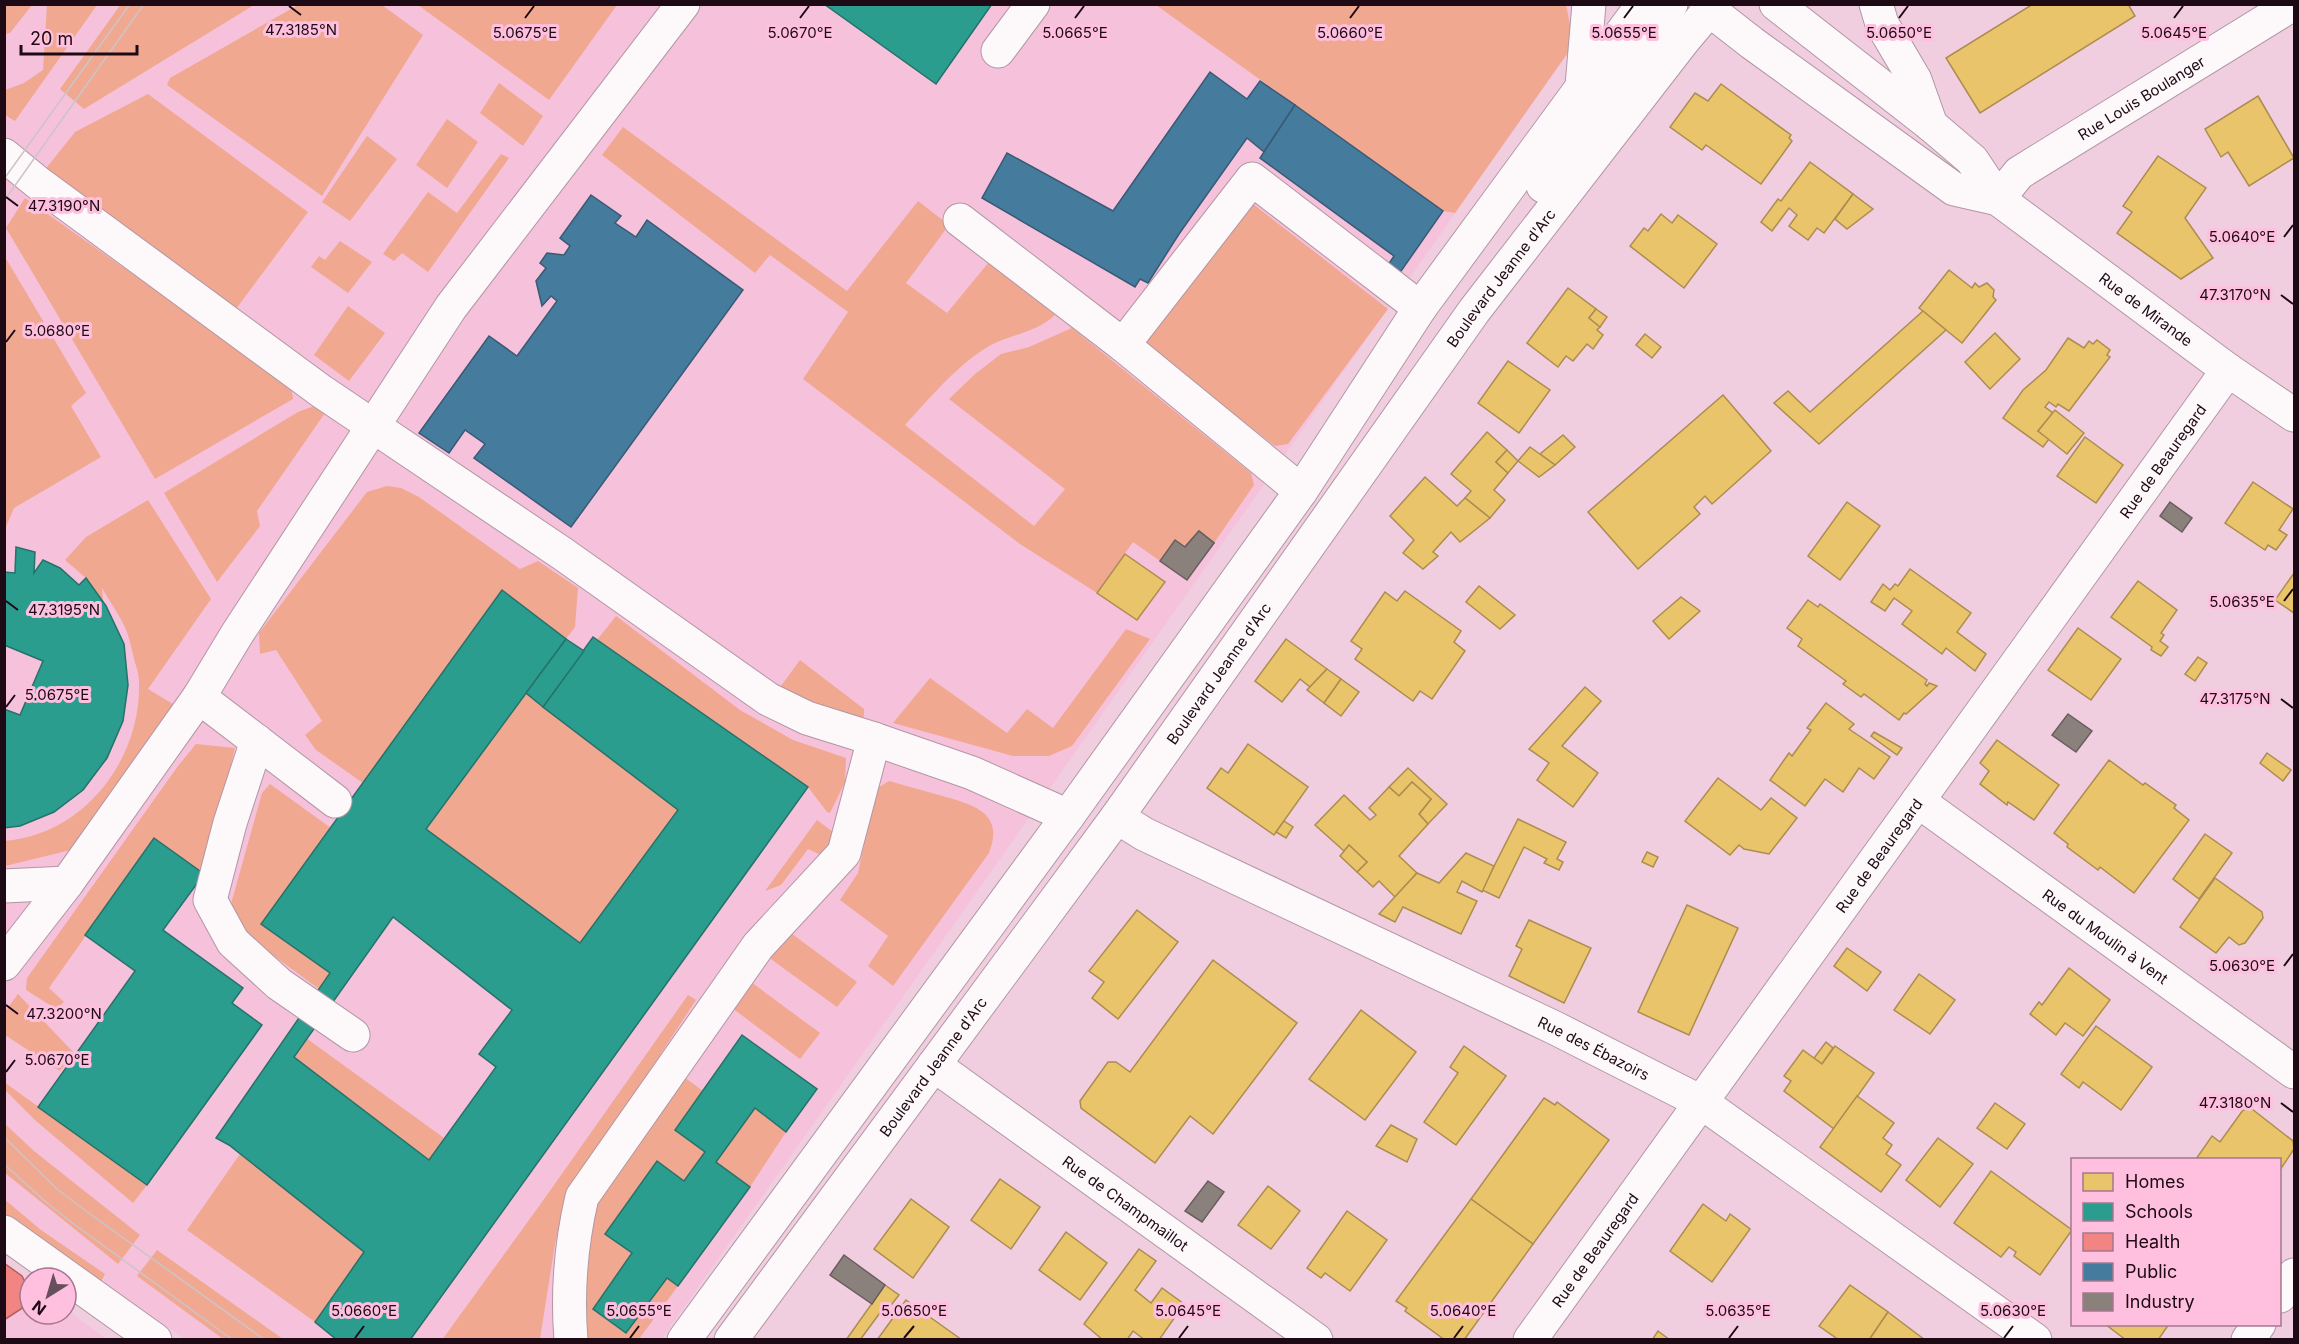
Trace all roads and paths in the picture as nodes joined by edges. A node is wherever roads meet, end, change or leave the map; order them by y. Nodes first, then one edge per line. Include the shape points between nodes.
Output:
1 (683, 4) edge
2 (1033, 4) edge
3 (1589, 4) edge
4 (1643, 4) edge
5 (1671, 4) edge
6 (1776, 4) edge
7 (1876, 4) edge
8 (2293, 4) edge
9 (1713, 6) edge
10 (998, 51) dead end
11 (1582, 87) junction
12 (1931, 125) junction
13 (4, 155) edge
14 (1998, 200) junction
15 (960, 220) dead end
16 (1420, 308) junction
17 (1474, 311) junction
18 (1123, 345) junction
19 (2228, 370) junction
20 (2295, 415) edge
21 (373, 426) junction
22 (1301, 491) junction
23 (199, 697) junction
24 (874, 738) junction
25 (256, 741) junction
26 (335, 801) dead end
27 (1918, 801) junction
28 (1068, 816) junction
29 (1117, 817) junction
30 (67, 883) junction
31 (4, 886) edge
32 (4, 964) edge
33 (353, 1035) dead end
34 (934, 1065) junction
35 (2295, 1072) edge
36 (1701, 1102) junction
37 (4, 1232) edge
38 (2295, 1275) edge
39 (2281, 1295) edge
40 (2258, 1326) edge
41 (155, 1340) edge
42 (571, 1340) edge
43 (684, 1340) edge
44 (731, 1340) edge
45 (1316, 1340) edge
46 (1530, 1340) edge
47 (2035, 1340) edge
48 (2248, 1340) edge

1 - 21 street via 451,307
2 - 10 street
3 - 11 street
4 - 11 street
5 - 17 street via 1545,183
6 - 12 street, Rue de Mirande
7 - 12 street via 1882,24 1915,80
8 - 14 street, Rue Louis Boulanger via 2019,173
9 - 14 street, Rue de Mirande via 1752,43 1954,189
9 - 17 street, Boulevard Jeanne d'Arc
11 - 16 street
12 - 14 street, Rue de Mirande via 1972,160
13 - 21 street
14 - 19 street, Rue de Mirande
15 - 18 street
16 - 18 street via 1252,179
16 - 22 street
17 - 29 street, Boulevard Jeanne d'Arc
18 - 22 street
19 - 20 street, Rue de Mirande
19 - 27 street, Rue de Beauregard
21 - 23 street
21 - 24 street via 768,699 807,718
22 - 28 street
23 - 25 street
23 - 30 street
24 - 28 street via 972,773
24 - 42 street via 844,853 758,946 582,1197 573,1238 568,1310
25 - 26 street
25 - 33 street via 210,900 233,942 279,984
27 - 35 street, Rue du Moulin à Vent
27 - 36 street, Rue de Beauregard
28 - 43 street
29 - 34 street, Boulevard Jeanne d'Arc
29 - 36 street, Rue des Ébazoirs via 1144,834 1555,1028
30 - 31 street
30 - 32 street
34 - 44 street, Boulevard Jeanne d'Arc
34 - 45 street, Rue de Champmaillot
36 - 46 street, Rue de Beauregard
36 - 47 street, Rue des Ébazoirs
37 - 41 street
38 - 39 street
40 - 48 street

